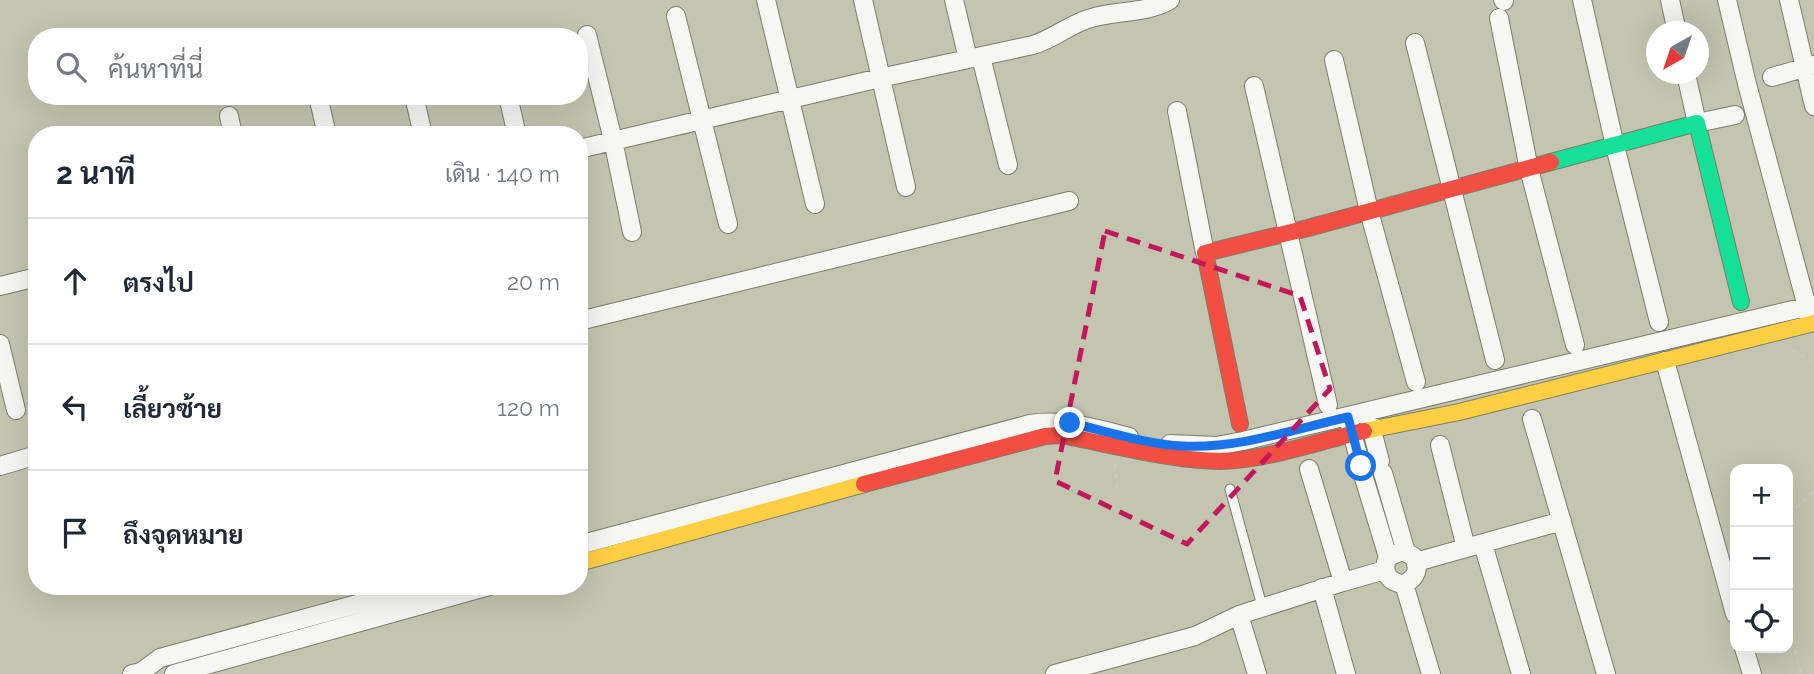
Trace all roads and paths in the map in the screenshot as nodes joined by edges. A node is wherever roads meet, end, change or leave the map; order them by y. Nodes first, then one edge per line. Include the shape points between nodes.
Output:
1 (766, 0) edge
2 (863, 0) edge
3 (954, 0) edge
4 (1170, 0) edge
5 (1582, 0) edge
6 (1670, 0) edge
7 (1727, 0) edge
8 (1789, 0) edge
9 (1502, 6) edge
10 (676, 16) dead end
11 (1675, 21) edge
12 (588, 39) edge
13 (1415, 43) dead end
14 (975, 58) junction
15 (1334, 60) dead end
16 (1809, 67) edge
17 (1772, 77) dead end
18 (880, 78) junction
19 (1688, 84) edge
20 (1254, 86) dead end
21 (789, 99) junction
22 (320, 105) edge
23 (416, 105) edge
24 (510, 105) edge
25 (1814, 106) edge
26 (1177, 111) dead end
27 (1735, 115) dead end
28 (229, 116) dead end
29 (702, 119) junction
30 (1697, 123) junction
31 (231, 126) edge
32 (325, 126) edge
33 (421, 126) edge
34 (515, 126) edge
35 (613, 139) junction
36 (588, 146) edge
37 (1615, 146) junction
38 (1008, 165) dead end
39 (1529, 169) junction
40 (906, 187) dead end
41 (1451, 189) junction
42 (1069, 201) dead end
43 (816, 204) dead end
44 (1369, 211) junction
45 (728, 224) dead end
46 (632, 232) dead end
47 (1287, 232) junction
48 (1205, 253) junction
49 (28, 279) edge
50 (0, 286) edge
51 (1741, 302) dead end
52 (1812, 315) edge
53 (588, 319) edge
54 (1659, 321) dead end
55 (0, 344) edge
56 (1575, 345) dead end
57 (1495, 360) dead end
58 (1665, 361) junction
59 (1416, 382) dead end
60 (1328, 405) dead end
61 (16, 410) dead end
62 (1532, 419) dead end
63 (1370, 421) junction
64 (1350, 425) junction
65 (1242, 440) junction
66 (1113, 444) junction
67 (1440, 444) dead end
68 (1143, 446) junction
69 (28, 458) edge
70 (2, 464) edge
71 (1309, 469) dead end
72 (1230, 489) dead end
73 (1814, 492) edge
74 (1118, 495) dead end
75 (1793, 511) edge
76 (1562, 521) junction
77 (588, 543) edge
78 (1474, 546) junction
79 (1411, 557) junction
80 (588, 560) edge
81 (1387, 564) junction
82 (1343, 582) junction
83 (1405, 584) junction
84 (1322, 589) junction
85 (390, 595) edge
86 (457, 595) edge
87 (1730, 596) edge
88 (1262, 606) junction
89 (1239, 615) junction
90 (1793, 641) edge
91 (1746, 653) edge
92 (143, 673) edge
93 (174, 674) edge
94 (1055, 674) edge
95 (1257, 674) edge
96 (1346, 674) edge
97 (1431, 674) edge
98 (1521, 674) edge
99 (1606, 674) edge
100 (1752, 674) edge
101 (1801, 674) edge

1 - 21 street
2 - 18 street
3 - 14 street
4 - 14 street via 1087,19 1041,43
5 - 37 street
6 - 11 street
7 - 52 street
8 - 16 street
9 - 39 street
10 - 29 street
12 - 35 street
13 - 41 street
14 - 18 street
14 - 38 street
15 - 44 street
16 - 17 street
16 - 25 street
18 - 21 street
18 - 40 street
19 - 30 street
20 - 47 street
21 - 29 street
21 - 43 street
22 - 32 street
23 - 33 street
24 - 34 street
26 - 48 street
27 - 30 street
28 - 31 street
29 - 35 street
29 - 45 street
30 - 37 street
30 - 51 street
35 - 36 street
35 - 46 street
37 - 39 street
37 - 54 street
39 - 41 street
39 - 56 street
41 - 44 street
41 - 57 street
42 - 53 street
44 - 47 street
44 - 59 street
47 - 48 street
47 - 60 street
48 - 65 street
49 - 50 street
52 - 58 street
52 - 63 street
55 - 61 street
58 - 63 street via 1459,412
58 - 87 street
62 - 76 street
63 - 64 street
63 - 79 street
64 - 65 street
64 - 81 street
65 - 68 street via 1181,452
66 - 68 street
66 - 74 path
66 - 80 street via 1045,436
67 - 78 street
68 - 77 street via 1070,423 1030,424
69 - 70 street
71 - 82 street
72 - 88 lane
73 - 75 path
76 - 78 street
76 - 99 street
78 - 79 street
78 - 98 street
79 - 81 street via 1396,552
79 - 83 street via 1416,575
81 - 82 street
81 - 83 street via 1392,581
82 - 84 street
83 - 97 street
84 - 88 street
84 - 96 street
85 - 92 street via 160,658
86 - 93 street
88 - 89 street
89 - 94 street via 1195,636
89 - 95 street
90 - 101 path
91 - 100 street

